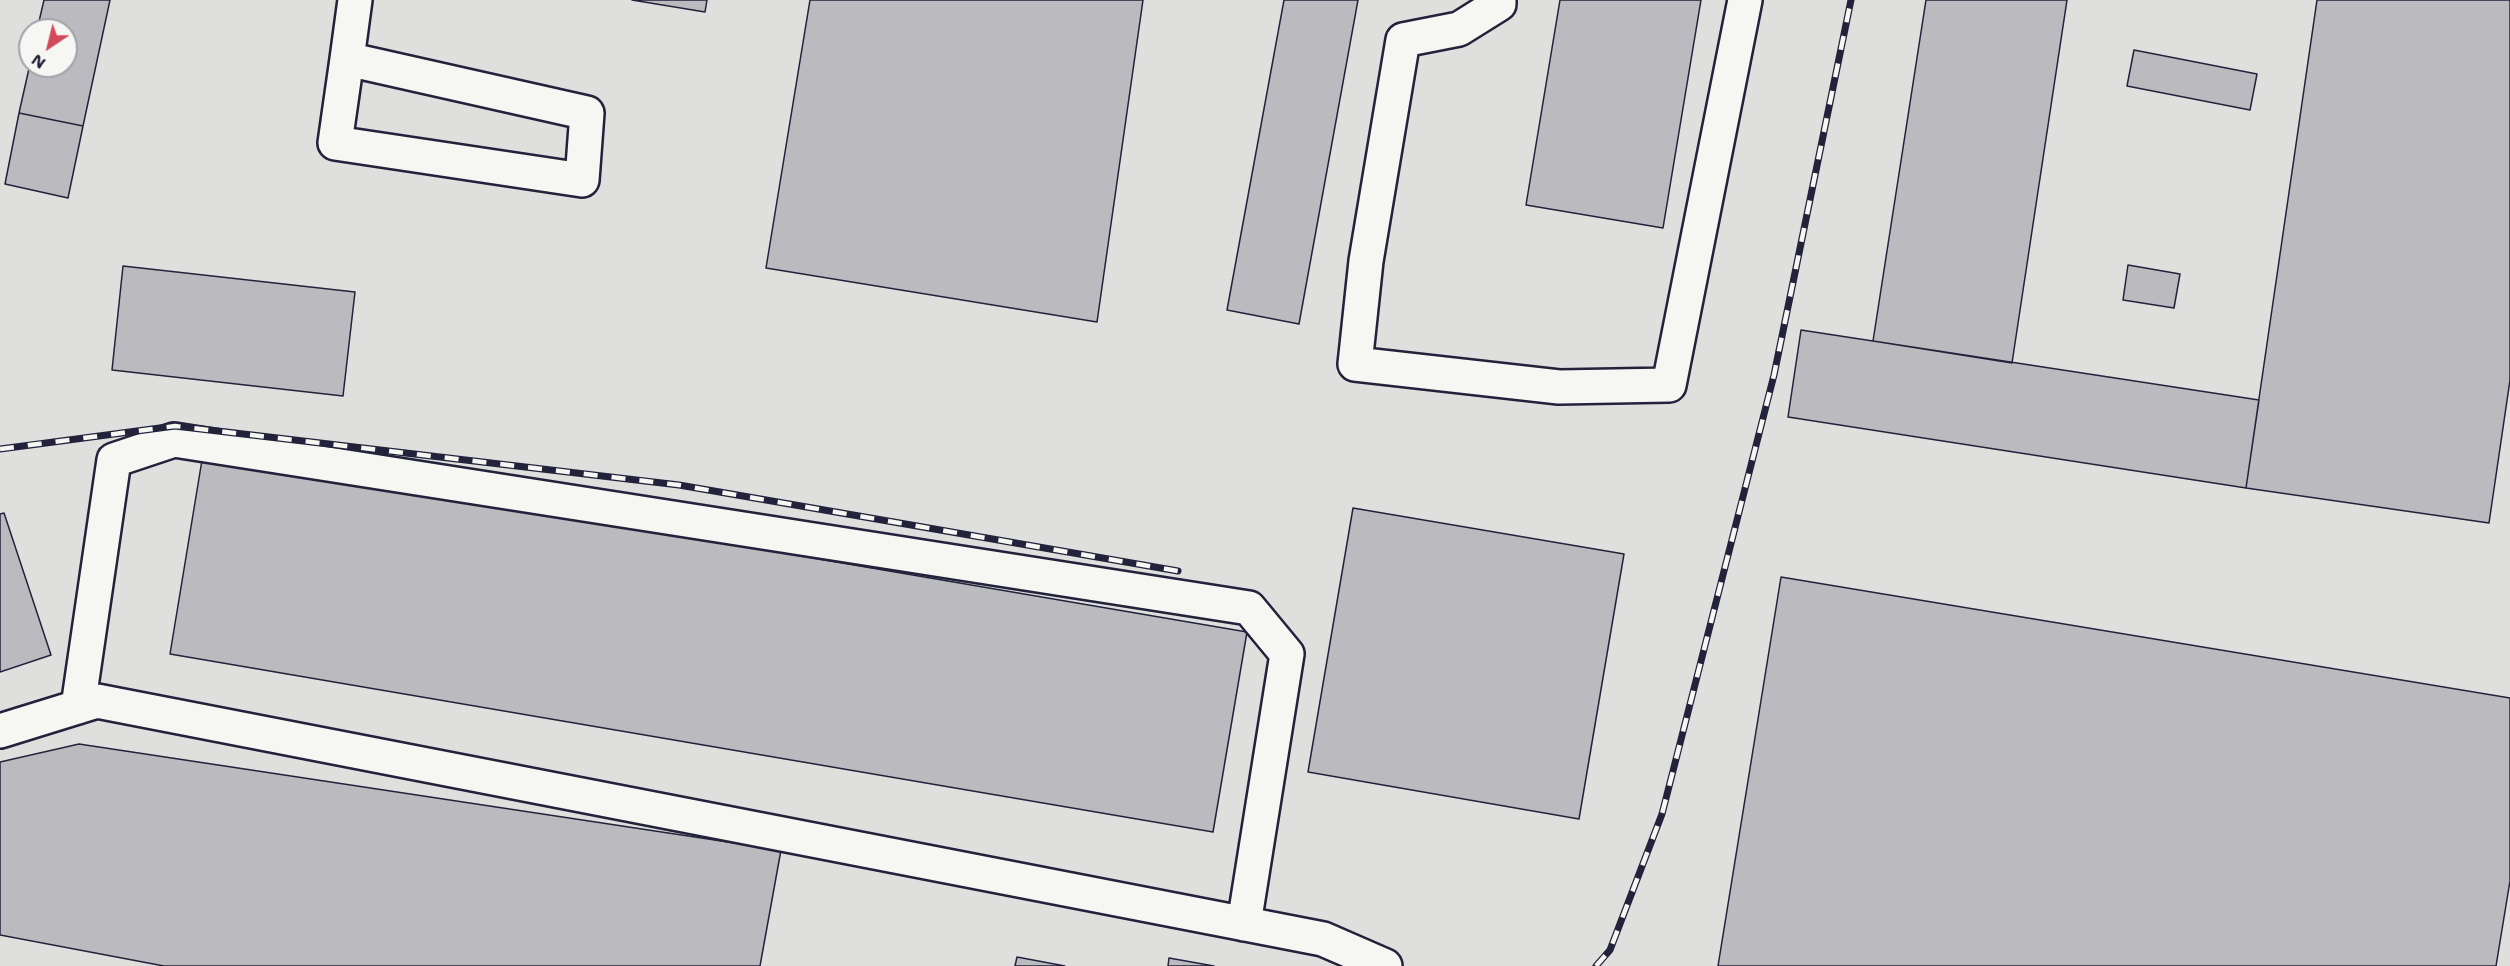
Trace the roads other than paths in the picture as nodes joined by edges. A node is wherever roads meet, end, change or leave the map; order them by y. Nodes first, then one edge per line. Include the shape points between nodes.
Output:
1 (355, 0) edge
2 (1499, 0) edge
3 (1745, 0) edge
4 (347, 60) junction
5 (78, 707) junction
6 (0, 731) edge
7 (1244, 924) junction
8 (1385, 966) edge

1 - 4 street
2 - 3 street via 1499,4 1459,29 1403,40 1366,261 1355,364 1559,387 1669,385
4 - 4 street via 335,143 582,180 587,113
5 - 6 street
5 - 7 street via 97,701
5 - 7 street via 114,460 174,440 1249,608 1287,654
7 - 8 street via 1323,939

